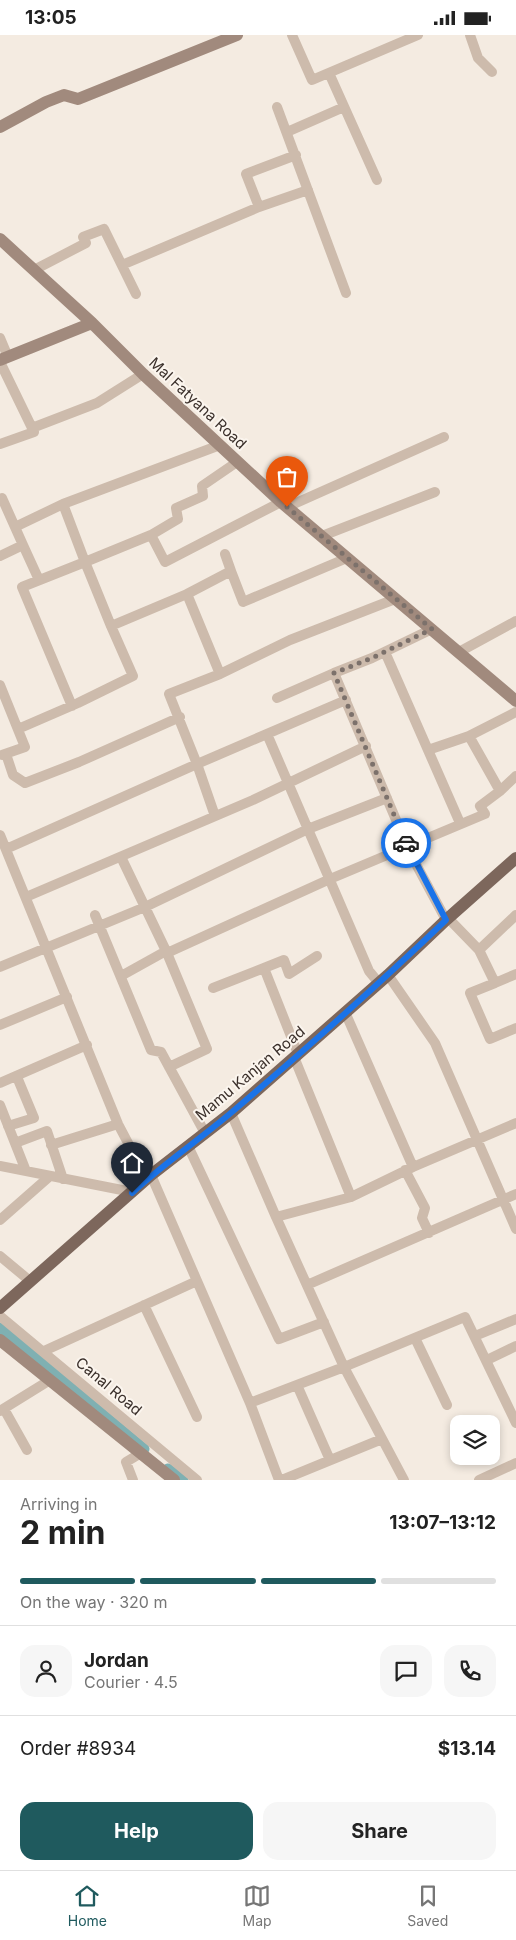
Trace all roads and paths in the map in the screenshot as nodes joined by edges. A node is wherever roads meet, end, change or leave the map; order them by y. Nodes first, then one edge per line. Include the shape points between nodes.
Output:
1 (237, 35) edge
2 (292, 35) edge
3 (418, 35) edge
4 (470, 35) edge
5 (492, 72) dead end
6 (329, 73) junction
7 (277, 107) dead end
8 (344, 107) junction
9 (0, 127) edge
10 (287, 132) junction
11 (296, 155) junction
12 (377, 180) dead end
13 (308, 190) junction
14 (259, 207) junction
15 (0, 239) edge
16 (122, 265) junction
17 (34, 270) junction
18 (346, 293) dead end
19 (136, 294) dead end
20 (92, 323) junction
21 (0, 338) edge
22 (3, 360) edge
23 (143, 374) junction
24 (32, 428) junction
25 (444, 437) dead end
26 (0, 444) edge
27 (220, 445) junction
28 (237, 462) junction
29 (435, 492) dead end
30 (0, 499) edge
31 (63, 504) junction
32 (284, 505) junction
33 (15, 527) junction
34 (151, 535) junction
35 (322, 537) junction
36 (23, 545) junction
37 (225, 553) dead end
38 (0, 556) edge
39 (347, 557) junction
40 (86, 562) junction
41 (231, 571) junction
42 (39, 580) junction
43 (187, 594) junction
44 (395, 599) junction
45 (516, 621) edge
46 (111, 626) junction
47 (432, 629) junction
48 (384, 652) junction
49 (459, 652) junction
50 (334, 673) junction
51 (220, 674) junction
52 (0, 685) edge
53 (277, 698) dead end
54 (346, 700) junction
55 (516, 701) edge
56 (72, 706) junction
57 (516, 712) edge
58 (180, 717) junction
59 (18, 729) junction
60 (267, 735) junction
61 (469, 736) junction
62 (366, 746) junction
63 (428, 750) junction
64 (3, 755) edge
65 (198, 764) junction
66 (516, 775) edge
67 (288, 782) junction
68 (500, 791) junction
69 (387, 798) junction
70 (215, 816) junction
71 (460, 823) junction
72 (308, 829) junction
73 (0, 835) edge
74 (408, 848) junction
75 (6, 849) junction
76 (121, 857) junction
77 (516, 857) edge
78 (330, 879) junction
79 (26, 897) junction
80 (145, 907) junction
81 (95, 915) dead end
82 (516, 915) edge
83 (447, 919) junction
84 (100, 925) junction
85 (47, 948) junction
86 (479, 951) junction
87 (166, 952) junction
88 (317, 956) dead end
89 (0, 967) edge
90 (264, 968) junction
91 (516, 974) edge
92 (121, 975) junction
93 (383, 979) junction
94 (495, 983) junction
95 (213, 988) dead end
96 (67, 997) junction
97 (345, 1012) junction
98 (0, 1025) edge
99 (516, 1028) edge
100 (87, 1045) junction
101 (296, 1055) junction
102 (169, 1067) junction
103 (17, 1077) junction
104 (0, 1083) edge
105 (0, 1105) edge
106 (231, 1113) junction
107 (516, 1123) edge
108 (118, 1124) junction
109 (8, 1126) junction
110 (205, 1133) junction
111 (478, 1139) junction
112 (15, 1143) junction
113 (51, 1145) junction
114 (188, 1146) junction
115 (0, 1166) edge
116 (409, 1168) junction
117 (26, 1171) junction
118 (50, 1176) junction
119 (149, 1177) junction
120 (63, 1179) junction
121 (132, 1193) junction
122 (516, 1194) edge
123 (351, 1197) junction
124 (504, 1200) junction
125 (276, 1217) junction
126 (0, 1220) edge
127 (516, 1229) edge
128 (429, 1233) junction
129 (0, 1256) edge
130 (30, 1281) junction
131 (197, 1281) junction
132 (307, 1285) junction
133 (144, 1305) junction
134 (0, 1307) edge
135 (0, 1317) edge
136 (516, 1319) edge
137 (324, 1322) junction
138 (475, 1336) junction
139 (415, 1338) junction
140 (0, 1340) edge
141 (516, 1346) edge
142 (44, 1351) junction
143 (487, 1360) junction
144 (344, 1367) junction
145 (50, 1380) junction
146 (297, 1385) junction
147 (250, 1403) junction
148 (447, 1405) dead end
149 (2, 1410) edge
150 (197, 1417) dead end
151 (516, 1422) edge
152 (382, 1439) junction
153 (27, 1450) dead end
154 (141, 1453) junction
155 (330, 1460) junction
156 (516, 1463) edge
157 (133, 1480) edge
158 (174, 1480) edge
159 (197, 1480) edge
160 (281, 1480) edge
161 (404, 1480) edge
162 (479, 1480) edge

1 - 9 main road via 78,99 64,95
2 - 6 street via 312,81
3 - 6 street
4 - 5 street via 478,58
6 - 8 street
7 - 10 street
8 - 10 street
8 - 12 street
10 - 11 street
11 - 13 street
11 - 14 street via 246,174
13 - 14 street
13 - 18 street
14 - 16 street
15 - 17 main road, Mal Fatyana Road
16 - 17 street via 104,229 82,237 86,243
16 - 19 street
17 - 20 main road, Mal Fatyana Road
20 - 22 main road
20 - 23 main road, Mal Fatyana Road
21 - 22 street
22 - 24 street
23 - 24 street via 97,403
23 - 27 main road, Mal Fatyana Road
24 - 26 street via 34,433
25 - 32 street
27 - 28 main road, Mal Fatyana Road
27 - 31 street
28 - 32 main road, Mal Fatyana Road
28 - 34 street via 202,486 203,496 176,508 178,519
29 - 35 street
30 - 33 street
31 - 33 street
31 - 40 street
32 - 34 street via 165,562
32 - 35 main road, Mal Fatyana Road
33 - 36 street
34 - 40 street
35 - 39 main road, Mal Fatyana Road
36 - 38 street
36 - 42 street
37 - 41 street
39 - 41 street via 243,602
39 - 44 main road, Mal Fatyana Road
40 - 42 street
40 - 46 street
41 - 43 street
42 - 56 street via 22,587
43 - 46 street
43 - 51 street
44 - 47 main road, Mal Fatyana Road
44 - 51 street via 290,640
45 - 49 street
46 - 56 street via 133,676
47 - 48 street
47 - 49 main road, Mal Fatyana Road
48 - 50 street
48 - 63 street
49 - 55 main road, Mal Fatyana Road
50 - 53 street
50 - 54 street
51 - 58 street via 169,694
52 - 59 street
54 - 60 street
54 - 62 street
56 - 59 street
57 - 61 street
58 - 64 street via 25,783 13,775
58 - 65 street
59 - 64 street via 25,747
60 - 65 street
60 - 67 street
61 - 63 street
61 - 68 street
62 - 67 street
62 - 69 street
63 - 71 street
65 - 70 street
65 - 75 street
66 - 68 street
67 - 70 street
67 - 72 street
68 - 71 street via 480,806 485,814
69 - 72 street
69 - 74 street
70 - 76 street
71 - 74 street
72 - 78 street
72 - 80 street
73 - 75 street
74 - 78 street
74 - 83 street
75 - 79 street
76 - 79 street
76 - 80 street
77 - 83 main road, Mamu Kanjan Road
78 - 87 street
78 - 93 street via 369,971
79 - 85 street
80 - 84 street
80 - 87 street
81 - 84 street
82 - 86 street
83 - 86 street
83 - 93 main road, Mamu Kanjan Road
84 - 85 street
84 - 92 street
85 - 89 street
85 - 96 street
86 - 94 street
87 - 92 street
87 - 102 street via 207,1049
88 - 90 street via 289,974 284,959
90 - 95 street
90 - 101 street
91 - 94 street
92 - 102 street via 151,1050 161,1052
93 - 97 main road, Mamu Kanjan Road
93 - 111 street via 435,1043
94 - 99 street via 470,993 490,1039
96 - 98 street
96 - 100 street
97 - 101 main road, Mamu Kanjan Road
97 - 116 street
100 - 103 street
100 - 108 street
101 - 106 main road, Mamu Kanjan Road
101 - 123 street
102 - 110 street
103 - 104 street
103 - 109 street via 34,1118
105 - 109 street
106 - 110 main road, Mamu Kanjan Road
106 - 125 street
107 - 111 street
108 - 113 street
108 - 119 street
109 - 112 street
110 - 114 main road, Mamu Kanjan Road
111 - 116 street
111 - 124 street
112 - 113 street via 47,1131
112 - 117 street
113 - 120 street
114 - 119 main road, Mamu Kanjan Road
114 - 137 street via 279,1339
115 - 117 street
116 - 123 street
116 - 128 street via 425,1208 422,1218
117 - 118 street
118 - 120 street
118 - 126 street
119 - 121 main road, Mamu Kanjan Road
119 - 131 street
120 - 121 street
121 - 130 main road, Mamu Kanjan Road
122 - 124 street
123 - 125 street
124 - 127 street
124 - 128 street
125 - 132 street
128 - 132 street
129 - 130 street
130 - 134 main road, Mamu Kanjan Road
131 - 133 street
131 - 147 street
132 - 137 street
133 - 142 street
133 - 150 street
135 - 142 street, Canal Road
136 - 138 street
137 - 144 street
138 - 139 street via 465,1317
138 - 143 street
139 - 144 street
139 - 148 street
140 - 145 main road, Canal Road
141 - 143 street
142 - 159 street, Canal Road
143 - 151 street
144 - 146 street
144 - 152 street
145 - 149 street
145 - 154 main road, Canal Road
146 - 147 street
146 - 155 street
147 - 160 street
149 - 153 street
152 - 155 street
152 - 161 street
154 - 157 street via 126,1462
154 - 158 main road, Canal Road
155 - 160 street
156 - 162 street

